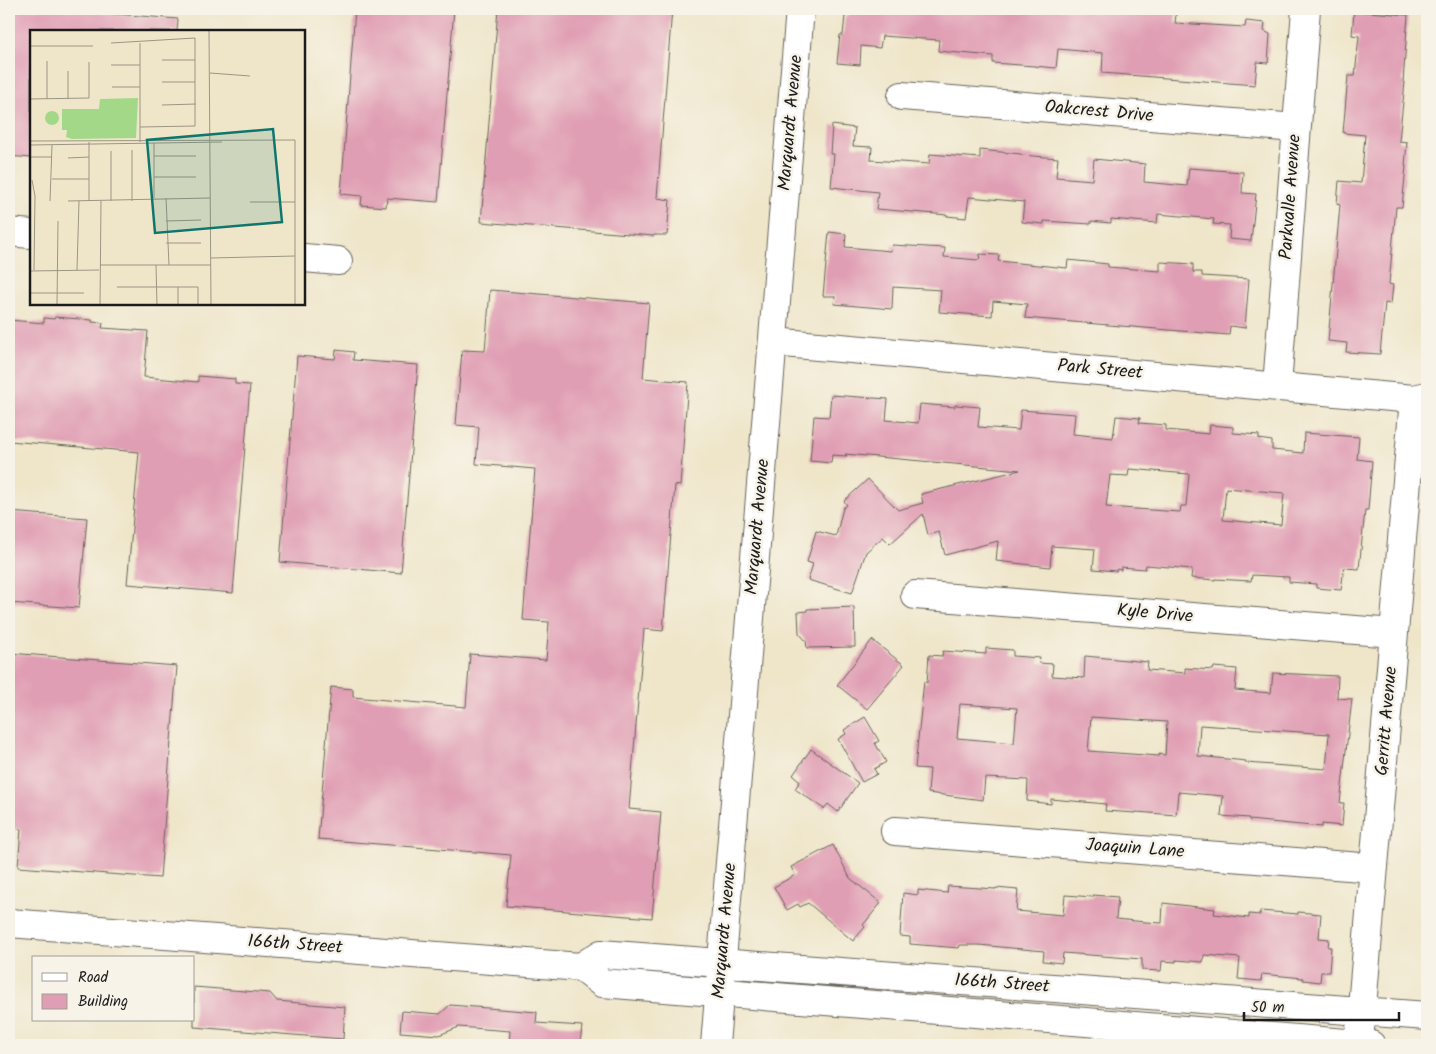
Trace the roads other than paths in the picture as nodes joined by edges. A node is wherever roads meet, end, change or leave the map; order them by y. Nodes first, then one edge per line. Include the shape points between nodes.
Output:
1 (800, 9) edge
2 (1306, 9) edge
3 (902, 96) dead end
4 (1296, 128) junction
5 (9, 232) edge
6 (30, 234) edge
7 (305, 258) edge
8 (338, 261) dead end
9 (773, 342) junction
10 (1277, 386) junction
11 (1421, 397) edge
12 (915, 595) dead end
13 (1394, 632) junction
14 (895, 831) dead end
15 (1374, 868) junction
16 (9, 922) edge
17 (722, 962) junction
18 (581, 967) junction
19 (720, 993) junction
20 (1362, 1011) junction
21 (1427, 1016) edge
22 (715, 1045) edge
23 (1365, 1045) edge

1 - 9 street, Marquardt Avenue
2 - 4 street, Parkvalle Avenue
3 - 4 street, Oakcrest Drive
4 - 10 street, Parkvalle Avenue
5 - 6 street
7 - 8 street
9 - 10 street, Park Street
9 - 17 street, Marquardt Avenue
10 - 11 street, Park Street
11 - 13 street, Gerritt Avenue
12 - 13 street, Kyle Drive
13 - 15 street, Gerritt Avenue
14 - 15 street, Joaquin Lane
15 - 20 street, Gerritt Avenue
16 - 18 street, 166th Street
17 - 18 street, 166th Street via 601,954
17 - 19 street, Marquardt Avenue
17 - 20 street, 166th Street
18 - 19 street, 166th Street via 602,983
19 - 22 street, Marquardt Avenue
19 - 23 street, 166th Street
20 - 21 street, 166th Street
20 - 23 street, Gerritt Avenue

